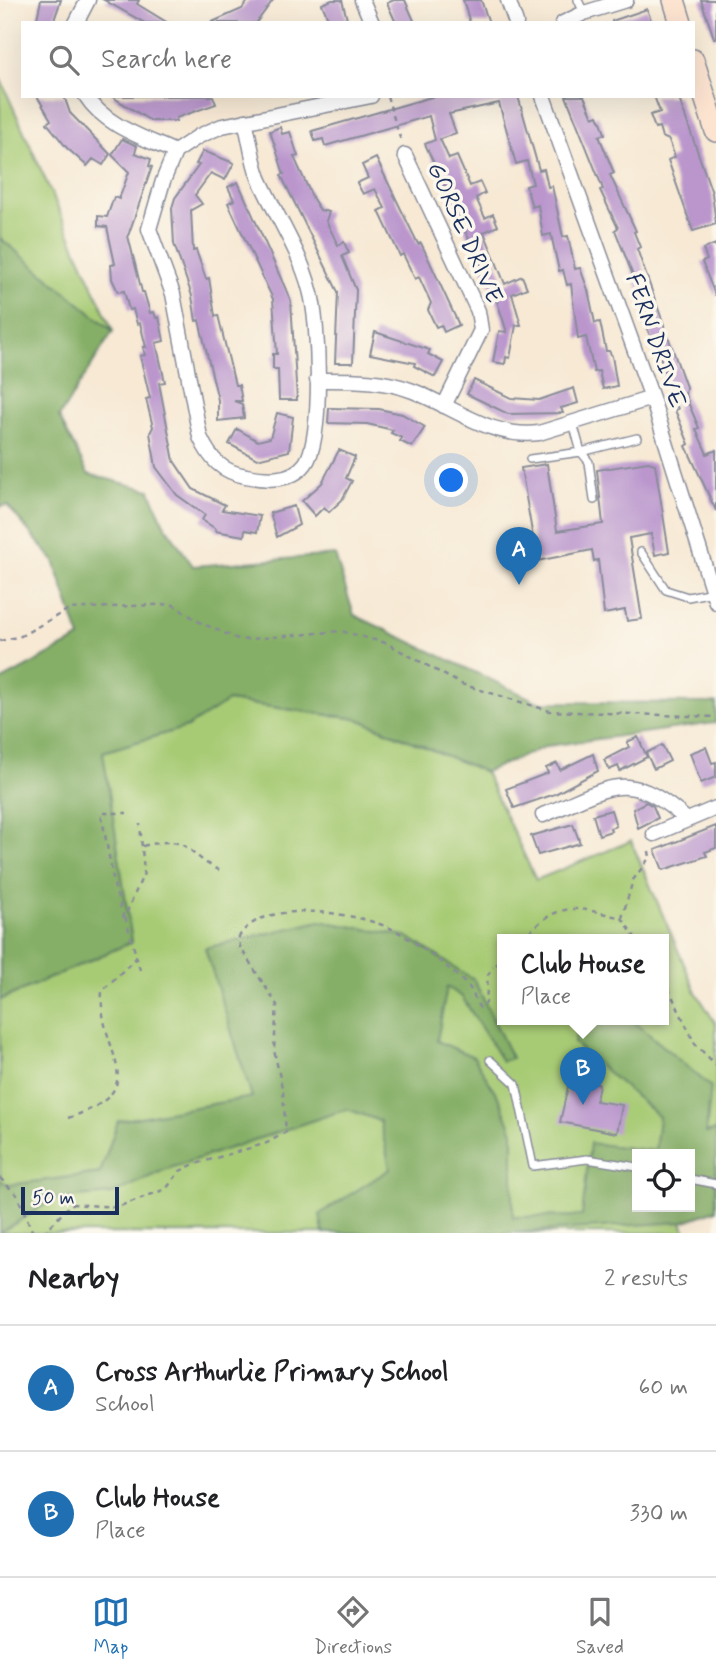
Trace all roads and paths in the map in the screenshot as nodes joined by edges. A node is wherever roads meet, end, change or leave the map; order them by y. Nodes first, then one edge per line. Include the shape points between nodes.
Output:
1 (88, 0) edge
2 (362, 0) edge
3 (508, 0) edge
4 (626, 0) edge
5 (674, 0) edge
6 (581, 6) edge
7 (77, 21) edge
8 (371, 21) edge
9 (515, 21) edge
10 (565, 21) edge
11 (680, 21) edge
12 (695, 66) edge
13 (87, 98) edge
14 (361, 98) edge
15 (388, 98) edge
16 (544, 98) edge
17 (245, 121) junction
18 (716, 131) edge
19 (176, 152) junction
20 (405, 155) joint
21 (317, 380) junction
22 (652, 398) junction
23 (444, 406) junction
24 (573, 423) junction
25 (637, 438) dead end
26 (581, 452) junction
27 (530, 459) dead end
28 (594, 499) dead end
29 (640, 552) dead end
30 (714, 597) edge
31 (0, 641) edge
32 (716, 717) edge
33 (716, 808) edge
34 (127, 813) dead end
35 (543, 815) dead end
36 (687, 820) junction
37 (140, 824) dead end
38 (654, 834) joint
39 (143, 846) junction
40 (221, 871) dead end
41 (622, 918) junction
42 (125, 921) junction
43 (527, 934) edge
44 (633, 934) edge
45 (136, 958) junction
46 (497, 963) edge
47 (140, 970) dead end
48 (669, 991) edge
49 (490, 1060) dead end
50 (716, 1065) edge
51 (68, 1118) dead end
52 (632, 1166) edge
53 (0, 1178) edge
54 (695, 1180) edge
55 (716, 1184) edge
56 (33, 1233) edge
57 (44, 1233) edge

1 - 7 street
2 - 8 street
3 - 9 street
4 - 6 street
5 - 11 main road
6 - 10 street
12 - 18 main road
13 - 19 street via 117,125
14 - 17 street
15 - 20 path
16 - 22 street, FERN DRIVE
17 - 19 street via 199,136
17 - 21 street via 258,174 310,288 316,313
19 - 21 street via 149,229 173,294 206,451 229,472 268,479 289,477 306,463 315,441
20 - 23 street, GORSE DRIVE via 478,311 481,330
21 - 23 street via 379,380
22 - 24 street
22 - 30 street, FERN DRIVE
23 - 24 street via 502,433 521,435
24 - 26 lane
25 - 26 lane
26 - 27 lane
26 - 28 lane via 589,462
29 - 30 lane via 666,590 688,597
31 - 32 path via 21,636 69,610 172,604 240,640 341,631 386,643 461,684 550,711
33 - 36 street
34 - 42 path via 101,813
35 - 36 street via 610,789 632,786 656,794
36 - 38 street
37 - 39 path
38 - 41 path via 648,847 650,857 633,880
39 - 40 path via 159,842 184,845
39 - 42 path via 144,873
41 - 43 path via 576,907 545,916
41 - 44 path
42 - 45 path
45 - 47 path
45 - 51 path via 102,991 104,1022 119,1068 117,1084 105,1102
46 - 57 path via 488,975 486,1003 480,1008 470,986 405,936 376,922 297,910 253,922 242,931 240,947 277,1005 274,1050 286,1132 267,1143 192,1165 180,1171 166,1189 117,1207 71,1204
48 - 50 path via 695,1044
49 - 52 lane via 516,1084 533,1166 587,1159
53 - 56 path via 17,1195
54 - 55 lane

